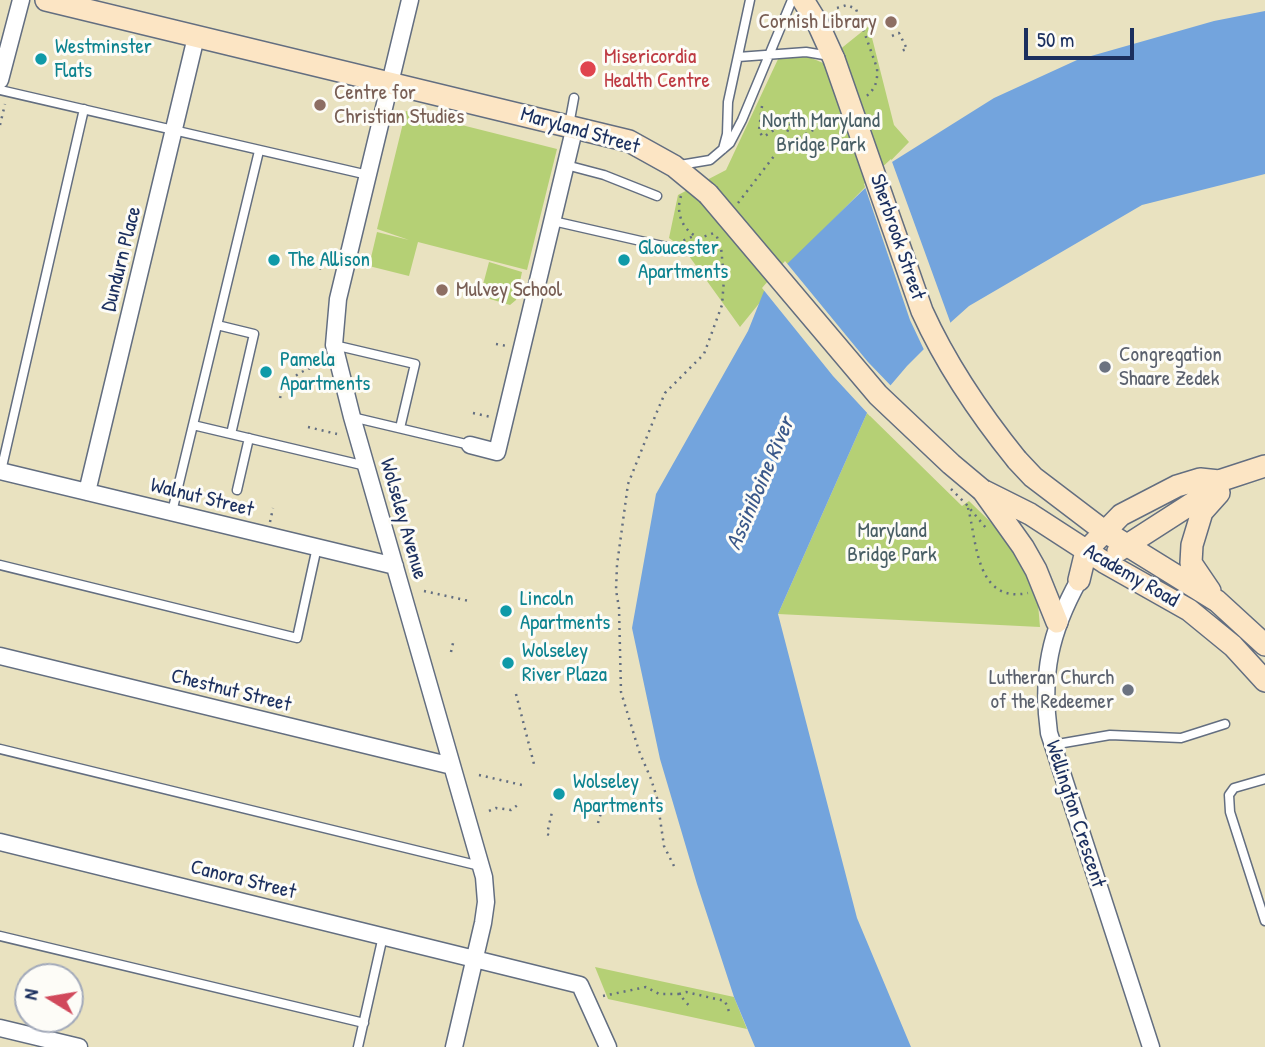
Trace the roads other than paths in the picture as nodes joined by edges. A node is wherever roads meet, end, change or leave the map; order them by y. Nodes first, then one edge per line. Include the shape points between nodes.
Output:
1 (21, 0) edge
2 (46, 0) edge
3 (410, 0) edge
4 (750, 0) edge
5 (792, 0) edge
6 (803, 0) edge
7 (196, 37) junction
8 (768, 55) junction
9 (738, 57) junction
10 (833, 58) junction
11 (0, 80) edge
12 (390, 84) junction
13 (0, 90) edge
14 (574, 98) dead end
15 (84, 109) junction
16 (572, 126) junction
17 (174, 132) junction
18 (259, 151) junction
19 (722, 151) junction
20 (566, 166) junction
21 (674, 166) junction
22 (368, 175) junction
23 (657, 196) dead end
24 (553, 221) junction
25 (667, 247) road end
26 (217, 325) junction
27 (335, 352) junction
28 (352, 417) junction
29 (193, 425) junction
30 (400, 428) junction
31 (231, 434) junction
32 (249, 438) junction
33 (470, 445) joint
34 (1017, 460) joint
35 (366, 466) junction
36 (1265, 466) edge
37 (1, 471) edge
38 (1227, 478) junction
39 (237, 490) dead end
40 (87, 492) junction
41 (974, 497) junction
42 (172, 512) junction
43 (1104, 531) junction
44 (1126, 544) junction
45 (317, 547) junction
46 (1095, 556) junction
47 (0, 565) edge
48 (394, 566) junction
49 (1079, 580) joint
50 (1217, 601) junction
51 (1057, 622) junction
52 (1265, 645) edge
53 (0, 656) edge
54 (1265, 681) edge
55 (1225, 724) dead end
56 (1052, 745) junction
57 (0, 749) edge
58 (452, 766) junction
59 (1265, 779) edge
60 (0, 842) edge
61 (481, 866) junction
62 (1265, 921) edge
63 (0, 936) edge
64 (383, 936) junction
65 (475, 958) junction
66 (364, 1023) junction
67 (0, 1028) edge
68 (79, 1047) edge
69 (358, 1047) edge
70 (455, 1047) edge
71 (608, 1047) edge
72 (1151, 1047) edge

1 - 11 street
2 - 7 main road, Maryland Street
3 - 12 street, Wolseley Avenue
4 - 9 lane
5 - 8 lane
6 - 10 main road, Sherbrook Street
7 - 12 main road, Maryland Street
7 - 17 street, Dundurn Place
8 - 9 lane
8 - 10 lane via 806,52
8 - 19 lane via 736,133
9 - 19 lane
10 - 34 main road, Sherbrook Street, bridge via 936,342 967,394
12 - 16 main road, Maryland Street
12 - 22 street, Wolseley Avenue
13 - 15 lane
14 - 16 lane
15 - 17 lane
15 - 37 lane
16 - 20 street
16 - 21 main road, Maryland Street via 629,141
17 - 18 lane
17 - 40 street, Dundurn Place
18 - 22 lane
18 - 26 lane
19 - 21 lane via 710,160
20 - 23 lane via 604,174
20 - 24 street
21 - 41 main road, Maryland Street, bridge via 708,194 878,395 942,456
22 - 27 street, Wolseley Avenue via 338,299
24 - 25 lane
24 - 33 street via 498,452
26 - 29 lane
26 - 31 lane via 254,334
27 - 28 street, Wolseley Avenue
27 - 30 lane via 415,364
28 - 30 lane
28 - 35 street, Wolseley Avenue
29 - 31 lane
29 - 42 lane
30 - 33 lane
31 - 32 lane
32 - 35 lane
32 - 39 lane
34 - 43 main road, Academy Road
35 - 48 street, Wolseley Avenue
36 - 38 main road, Wellington Crescent
37 - 40 street, Walnut Street
38 - 43 main road, Wellington Crescent via 1177,486 1121,515
38 - 44 main road, Wellington Crescent
38 - 50 main road via 1202,512 1192,545 1191,564
40 - 42 street, Walnut Street
41 - 46 main road, Academy Road via 1030,514
41 - 51 main road via 1023,547
42 - 45 street, Walnut Street
43 - 44 main road, Academy Road
43 - 46 main road, Wellington Crescent
44 - 46 main road, Wellington Crescent
44 - 50 main road, Academy Road
45 - 47 lane via 297,638
45 - 48 street, Walnut Street
46 - 49 main road, Wellington Crescent
46 - 54 main road, Academy Road via 1189,610 1233,646
48 - 58 street, Wolseley Avenue
49 - 51 street, Wellington Crescent
50 - 52 main road, Academy Road
51 - 56 street, Wellington Crescent via 1046,673
53 - 58 street, Chestnut Street
55 - 56 lane via 1181,738 1110,736
56 - 72 street, Wellington Crescent
57 - 61 lane
58 - 61 street, Wolseley Avenue
59 - 62 lane via 1234,788 1229,795 1230,812
60 - 64 street, Canora Street
61 - 65 street, Wolseley Avenue via 486,902
63 - 66 lane
64 - 65 street, Canora Street
64 - 66 lane
65 - 70 street, Wolseley Avenue
65 - 71 street, Canora Street via 580,985
66 - 69 lane
67 - 68 street

